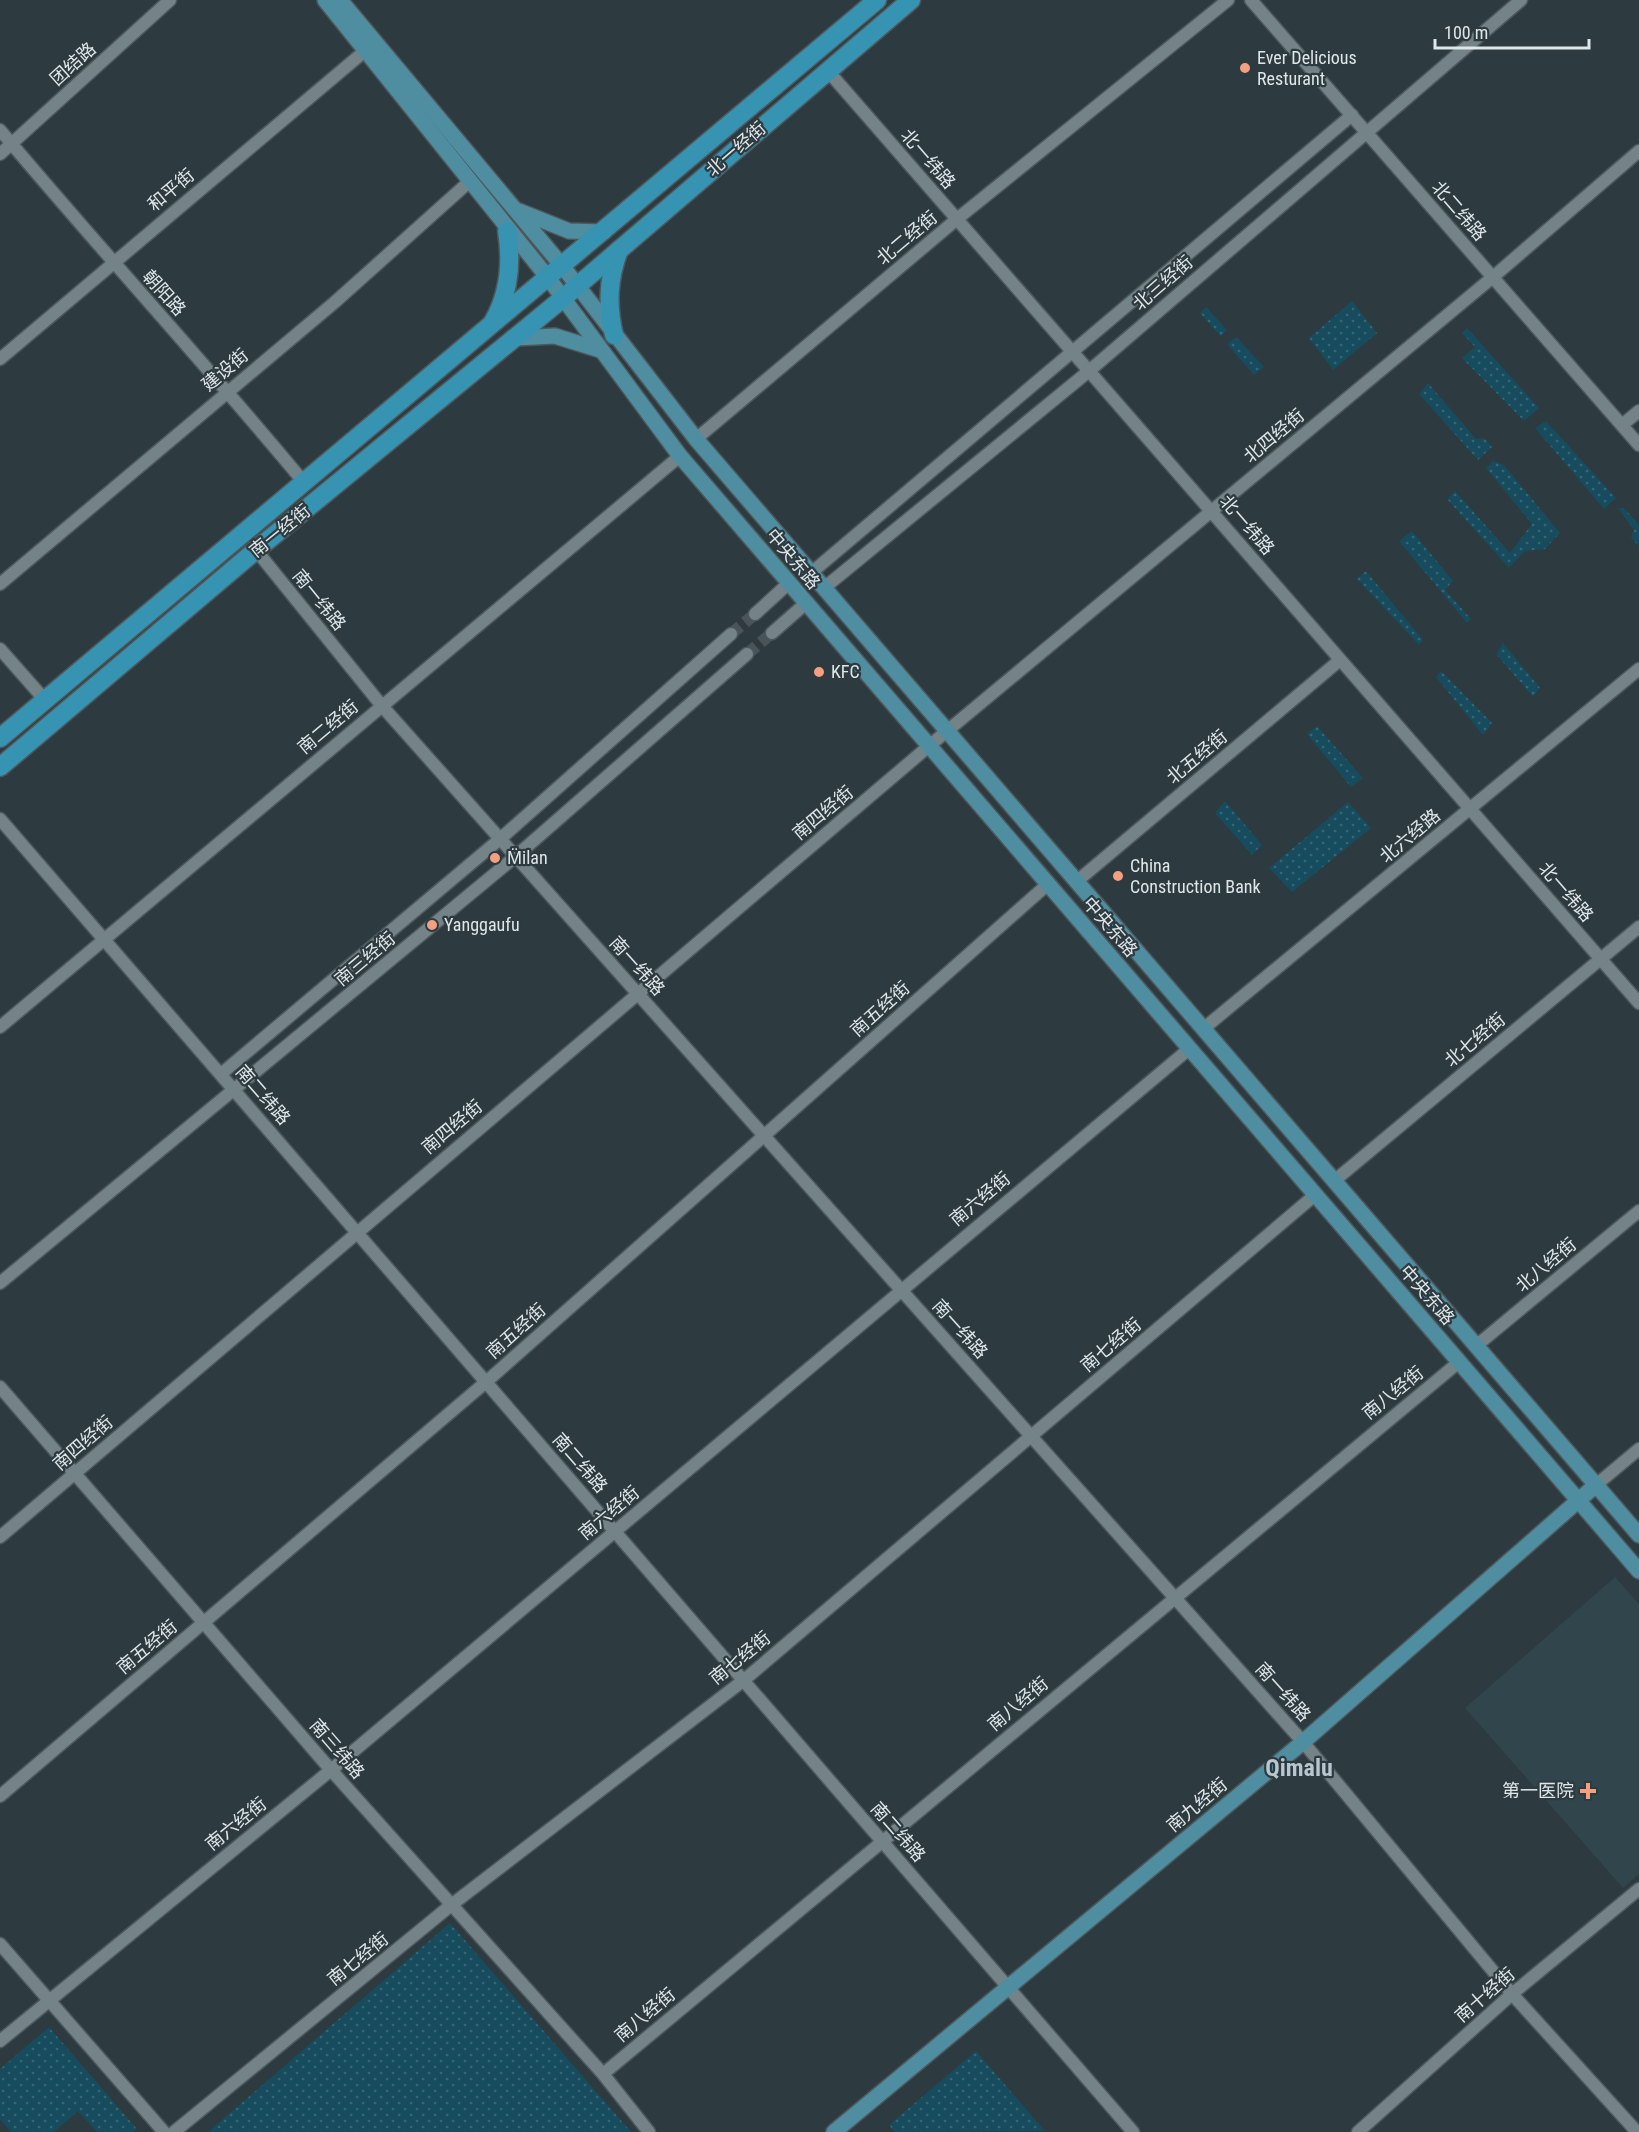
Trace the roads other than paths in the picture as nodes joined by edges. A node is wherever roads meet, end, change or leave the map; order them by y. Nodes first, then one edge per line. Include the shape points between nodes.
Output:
1 (170, 0) edge
2 (325, 0) edge
3 (340, 0) edge
4 (877, 0) edge
5 (911, 0) edge
6 (1228, 0) edge
7 (1251, 0) edge
8 (1521, 0) edge
9 (366, 50) junction
10 (828, 71) junction
11 (1352, 115) junction
12 (0, 130) edge
13 (1367, 133) junction
14 (12, 144) junction
15 (1639, 151) edge
16 (0, 154) edge
17 (470, 181) junction
18 (514, 209) junction
19 (957, 219) junction
20 (507, 231) junction
21 (604, 232) junction
22 (619, 249) junction
23 (113, 263) junction
24 (563, 267) junction
25 (1493, 277) junction
26 (549, 279) junction
27 (569, 293) junction
28 (490, 327) junction
29 (614, 335) junction
30 (516, 338) junction
31 (601, 351) junction
32 (1072, 352) junction
33 (0, 359) edge
34 (1089, 371) junction
35 (227, 390) junction
36 (1639, 411) edge
37 (1622, 425) junction
38 (696, 439) junction
39 (1639, 445) edge
40 (680, 456) junction
41 (302, 480) junction
42 (1211, 512) junction
43 (256, 550) junction
44 (811, 573) junction
45 (789, 583) junction
46 (0, 584) edge
47 (824, 588) junction
48 (805, 604) junction
49 (754, 614) tunnel mouth
50 (772, 633) tunnel mouth
51 (731, 634) tunnel mouth
52 (0, 649) edge
53 (747, 654) tunnel mouth
54 (1340, 660) junction
55 (1639, 669) edge
56 (45, 700) junction
57 (382, 706) junction
58 (947, 731) junction
59 (0, 738) edge
60 (929, 746) junction
61 (0, 767) edge
62 (1470, 809) junction
63 (0, 819) edge
64 (500, 839) junction
65 (515, 857) junction
66 (1077, 882) junction
67 (1048, 884) junction
68 (1639, 927) edge
69 (104, 938) junction
70 (1601, 960) junction
71 (638, 993) junction
72 (1639, 1004) edge
73 (0, 1027) edge
74 (1203, 1029) junction
75 (1189, 1049) junction
76 (221, 1074) junction
77 (236, 1090) junction
78 (764, 1135) junction
79 (1334, 1181) junction
80 (1315, 1195) junction
81 (1639, 1211) edge
82 (357, 1231) junction
83 (0, 1283) edge
84 (900, 1289) junction
85 (1476, 1346) junction
86 (1459, 1362) junction
87 (486, 1382) junction
88 (0, 1387) edge
89 (1031, 1436) junction
90 (1639, 1449) edge
91 (75, 1473) junction
92 (1596, 1485) junction
93 (1577, 1500) junction
94 (615, 1532) junction
95 (1639, 1535) edge
96 (0, 1537) edge
97 (1639, 1571) edge
98 (1174, 1597) junction
99 (204, 1622) junction
100 (744, 1680) junction
101 (1303, 1742) junction
102 (331, 1770) junction
103 (0, 1796) edge
104 (882, 1841) junction
105 (1639, 1889) edge
106 (450, 1906) junction
107 (0, 1944) edge
108 (1009, 1988) junction
109 (1512, 1994) junction
110 (49, 2000) junction
111 (0, 2041) edge
112 (603, 2074) junction
113 (164, 2132) edge
114 (174, 2132) edge
115 (649, 2132) edge
116 (834, 2132) edge
117 (1133, 2132) edge
118 (1358, 2132) edge
119 (1637, 2132) edge

1 - 14 street, 团结路
2 - 9 main road
3 - 18 main road
4 - 21 highway, 北一经街
5 - 10 highway, 北一经街
6 - 19 street, 北二经街
7 - 11 street, 北二纬路
8 - 13 street, 北三经街
9 - 17 main road
9 - 23 street, 和平街
10 - 19 street, 北一纬路
10 - 22 highway, 北一经街
11 - 13 street, 北二纬路
11 - 32 street
12 - 14 street, 朝阳路
13 - 25 street, 北二纬路
13 - 34 street, 北三经街
14 - 16 street, 团结路
14 - 23 street, 朝阳路
15 - 25 street, 北四经街
17 - 20 main road
17 - 35 street, 建设街 via 335,302
18 - 21 main road via 549,226
18 - 24 main road
19 - 32 street, 北一纬路
19 - 38 street, 北二经街
20 - 26 main road
20 - 28 highway via 507,285
21 - 24 highway, 北一经街
22 - 27 highway, 北一经街
22 - 29 highway via 609,287
23 - 33 street, 和平街
23 - 35 street, 朝阳路
24 - 26 highway, 北一经街
24 - 27 main road
25 - 37 street, 北二纬路
25 - 42 street, 北四经街
26 - 27 main road
26 - 28 highway, 南一经街
27 - 29 main road, 中央东路
27 - 30 highway, 南一经街
27 - 31 main road, 中央东路
28 - 41 highway, 南一经街
29 - 38 main road, 中央东路
30 - 31 main road via 555,336
30 - 43 highway, 南一经街
31 - 40 main road, 中央东路
32 - 34 street, 北一纬路
32 - 44 street
34 - 42 street, 北一纬路
34 - 47 street, 北三经街
35 - 41 street, 朝阳路
35 - 46 street, 建设街
36 - 37 street
37 - 39 street, 北二纬路
38 - 44 main road, 中央东路
40 - 45 main road, 中央东路
40 - 57 street, 南二经街
41 - 56 highway, 南一经街
42 - 54 street, 北一纬路
42 - 58 street, 北四经街
43 - 57 street, 南一纬路
43 - 61 highway, 南一经街
44 - 47 main road, 中央东路
45 - 48 main road, 中央东路
45 - 49 street
47 - 58 main road, 中央东路
48 - 50 street
48 - 60 main road, 中央东路
51 - 64 street
52 - 56 street
53 - 65 street, 南三经街
54 - 62 street, 北一纬路
54 - 66 street, 北五经街
55 - 62 street, 北六经路
56 - 59 highway, 南一经街
57 - 64 street, 南一纬路
57 - 69 street, 南二经街
58 - 60 street, 北四经街
58 - 66 main road, 中央东路
60 - 67 main road, 中央东路
60 - 71 street, 南四经街
62 - 70 street, 北一纬路
62 - 74 street, 北六经路
63 - 69 street, 南二纬路
64 - 65 street, 南一纬路
64 - 76 street
65 - 71 street, 南一纬路
65 - 77 street, 南三经街
66 - 74 main road, 中央东路
67 - 75 main road, 中央东路
67 - 78 street, 南五经街
68 - 70 street, 北七经街
69 - 73 street, 南二经街
69 - 76 street, 南二纬路
70 - 72 street, 北一纬路
70 - 79 street, 北七经街
71 - 78 street, 南一纬路
71 - 82 street, 南四经街
74 - 79 main road, 中央东路
75 - 80 main road, 中央东路
75 - 84 street, 南六经街
76 - 77 street, 南二纬路
77 - 82 street, 南二纬路
77 - 83 street, 南三经街
78 - 84 street, 南一纬路
78 - 87 street, 南五经街
79 - 85 main road, 中央东路
80 - 86 main road, 中央东路
80 - 89 street, 南七经街
81 - 85 street, 北八经街
82 - 87 street, 南二纬路
82 - 91 street, 南四经街
84 - 89 street, 南一纬路
84 - 94 street, 南六经街
85 - 92 main road, 中央东路
86 - 93 main road, 中央东路
86 - 98 street, 南八经街
87 - 94 street, 南二纬路
87 - 99 street, 南五经街
88 - 91 street, 南三纬路
89 - 98 street, 南一纬路
89 - 100 street, 南七经街
90 - 92 street
91 - 96 street, 南四经街
91 - 99 street, 南三纬路
92 - 93 main road, 南九经街
92 - 95 main road, 中央东路
93 - 97 main road, 中央东路
93 - 101 main road, 南九经街
94 - 100 street, 南二纬路
94 - 102 street, 南六经街
98 - 101 street, 南一纬路
98 - 104 street, 南八经街
99 - 102 street, 南三纬路
99 - 103 street, 南五经街
100 - 104 street, 南二纬路
100 - 106 street, 南七经街
101 - 108 main road, 南九经街
101 - 109 street, 南一纬路
102 - 106 street, 南三纬路
102 - 110 street, 南六经街
104 - 108 street, 南二纬路
104 - 112 street, 南八经街
105 - 109 street, 南十经街
106 - 112 street, 南三纬路
106 - 114 street, 南七经街
107 - 110 street
108 - 116 main road, 南九经街
108 - 117 street, 南二纬路
109 - 118 street, 南十经街
109 - 119 street, 南一纬路
110 - 111 street, 南六经街
110 - 113 street
112 - 115 street, 南三纬路

